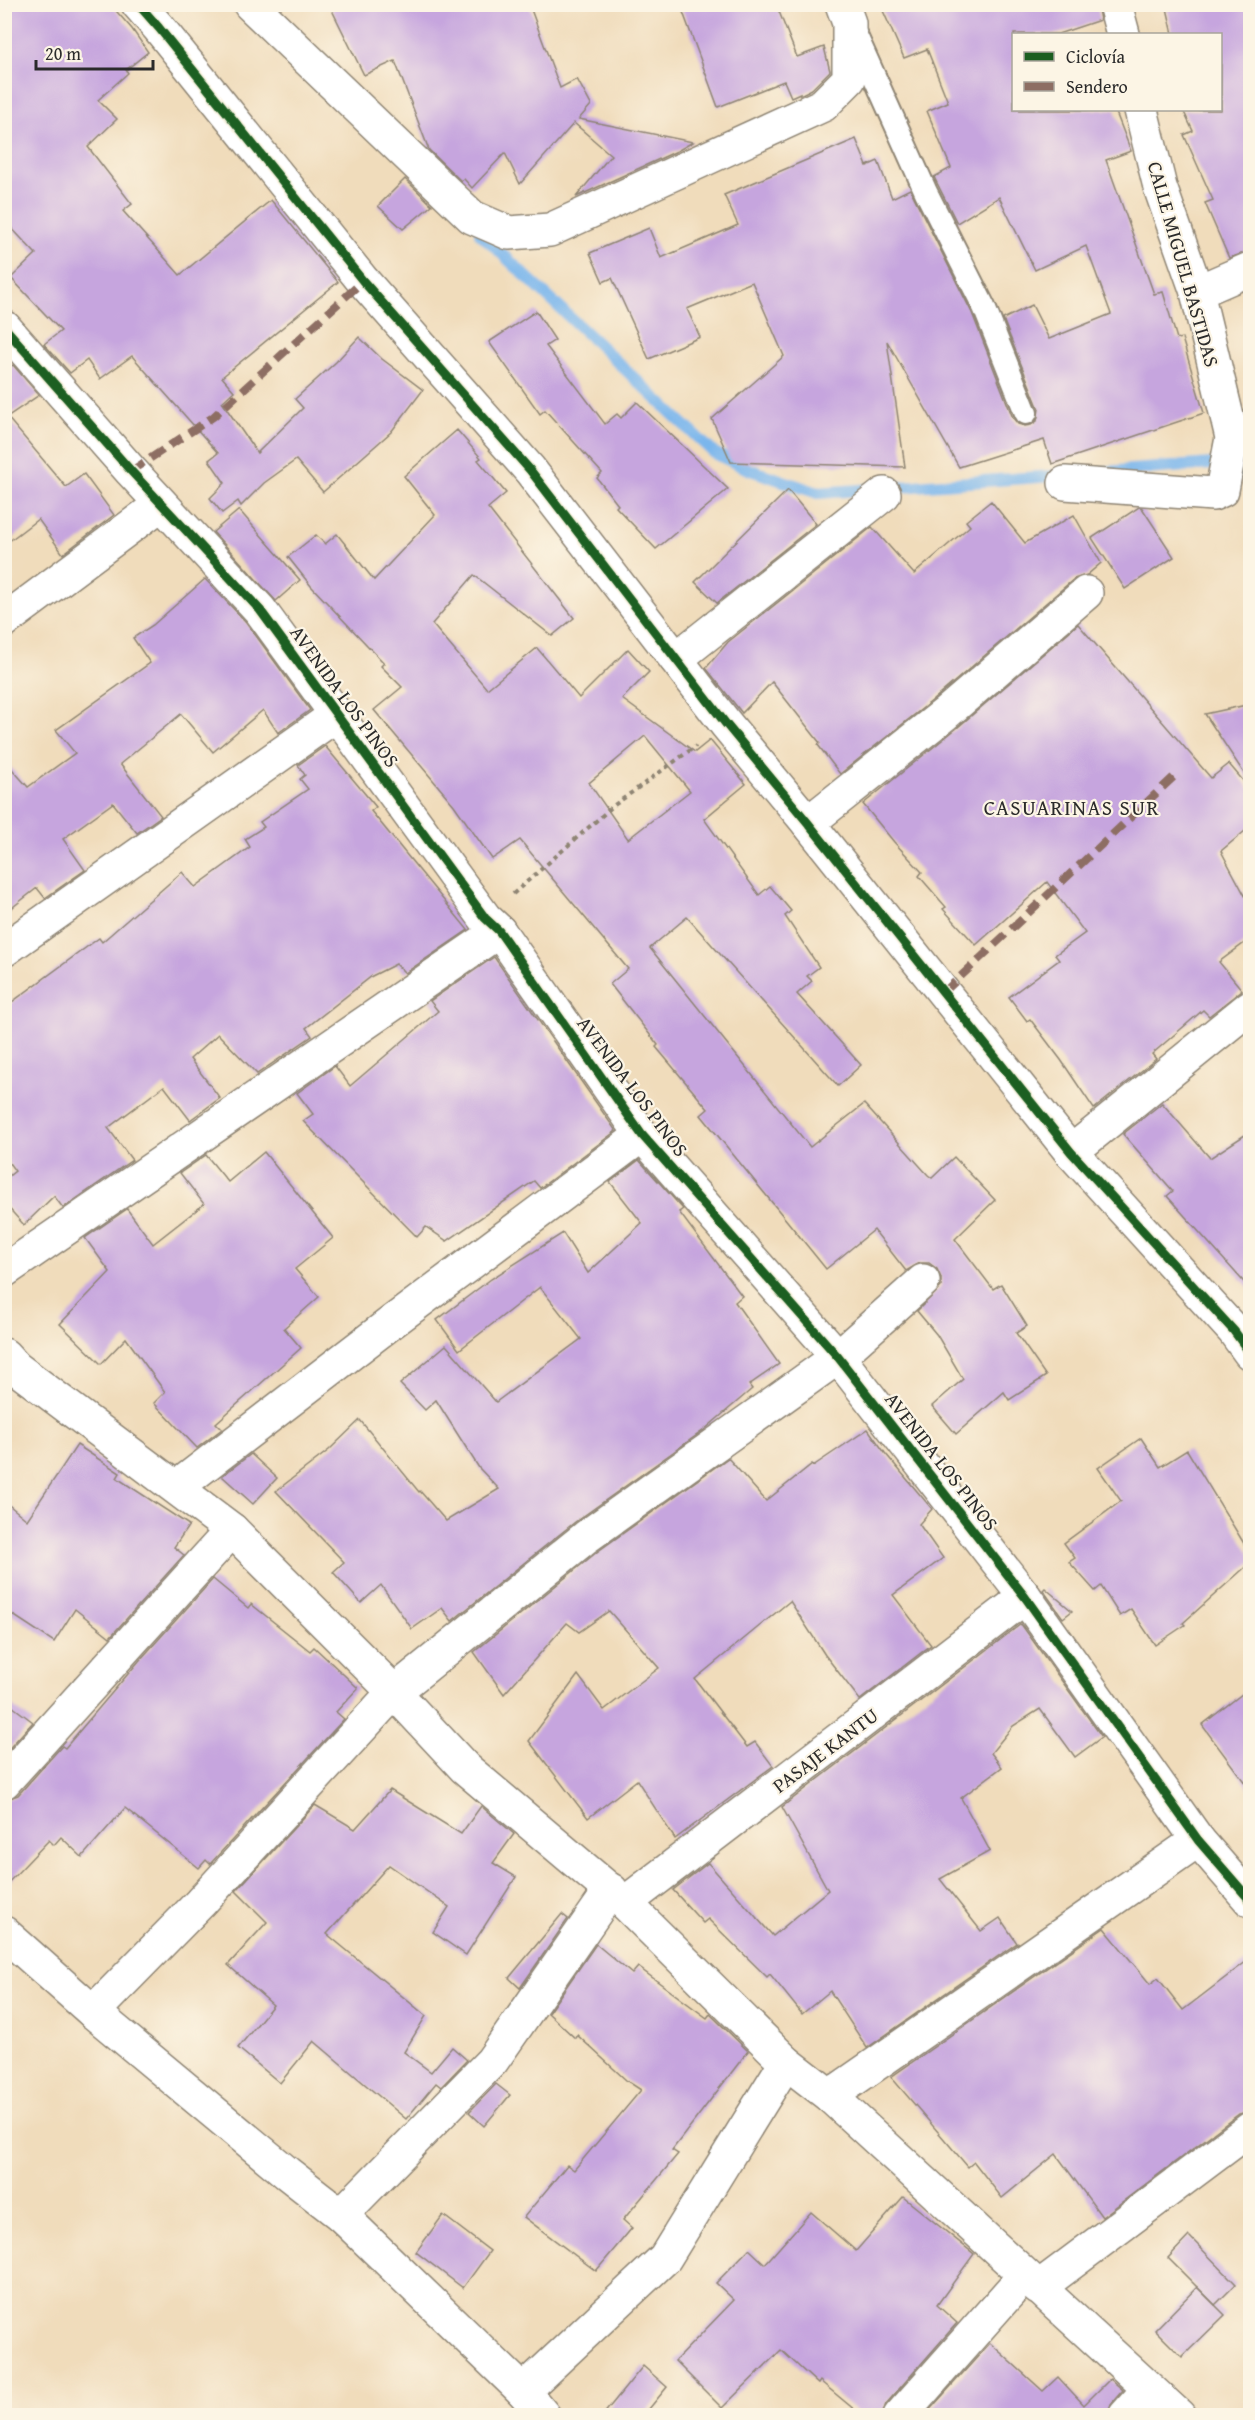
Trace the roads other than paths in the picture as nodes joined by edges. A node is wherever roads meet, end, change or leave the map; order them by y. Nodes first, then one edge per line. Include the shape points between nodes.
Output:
1 (138, 4) edge
2 (250, 4) edge
3 (1115, 4) edge
4 (846, 14) edge
5 (1123, 33) edge
6 (1141, 111) edge
7 (1251, 269) edge
8 (1197, 292) junction
9 (7, 336) edge
10 (1026, 413) dead end
11 (1237, 445) edge
12 (1065, 483) dead end
13 (884, 494) dead end
14 (161, 504) junction
15 (1086, 593) dead end
16 (4, 621) edge
17 (676, 659) junction
18 (336, 716) junction
19 (808, 823) junction
20 (492, 925) junction
21 (4, 950) edge
22 (1251, 1007) edge
23 (642, 1135) junction
24 (1071, 1152) junction
25 (4, 1271) edge
26 (923, 1281) dead end
27 (1245, 1334) edge
28 (838, 1357) junction
29 (8, 1368) edge
30 (177, 1487) junction
31 (232, 1530) junction
32 (1024, 1597) junction
33 (394, 1692) junction
34 (4, 1782) edge
35 (1198, 1840) junction
36 (618, 1896) junction
37 (1251, 1900) edge
38 (4, 1933) edge
39 (93, 2012) junction
40 (786, 2062) junction
41 (830, 2096) junction
42 (1251, 2129) edge
43 (341, 2215) junction
44 (1031, 2282) junction
45 (1149, 2389) junction
46 (523, 2391) junction
47 (544, 2415) edge
48 (900, 2415) edge
49 (1125, 2415) edge
50 (1179, 2415) edge

1 - 17 street via 363,281 530,470
2 - 4 street via 472,217 509,233 550,230 823,105 849,79
3 - 5 street
4 - 10 lane via 926,192 984,307
6 - 8 street, CALLE MIGUEL BASTIDAS via 1160,187
7 - 8 street
8 - 11 street, CALLE MIGUEL BASTIDAS
9 - 14 street, AVENIDA LOS PINOS
11 - 12 street via 1222,490 1213,494
13 - 17 street
14 - 16 street
14 - 18 street, AVENIDA LOS PINOS via 260,610
15 - 19 street via 945,714
17 - 19 street
18 - 20 street, AVENIDA LOS PINOS
18 - 21 street
19 - 24 street
20 - 23 street, AVENIDA LOS PINOS
20 - 25 street
22 - 24 street
23 - 28 street, AVENIDA LOS PINOS
23 - 30 street
24 - 27 street
26 - 28 street
28 - 32 street, AVENIDA LOS PINOS
28 - 33 street via 586,1537
29 - 30 street
30 - 31 street
31 - 33 street
31 - 34 street
32 - 35 street, AVENIDA LOS PINOS
32 - 36 street, PASAJE KANTU
33 - 36 street via 465,1768
33 - 39 street via 200,1903
35 - 37 street, AVENIDA LOS PINOS
35 - 41 street
36 - 40 street
36 - 43 street, PASAJE KANTU via 492,2061
38 - 39 street
39 - 43 street
40 - 41 street
40 - 46 street via 664,2258
41 - 44 street
42 - 44 street
43 - 46 street
44 - 45 street
44 - 48 street
45 - 49 street
45 - 50 street
46 - 47 street

